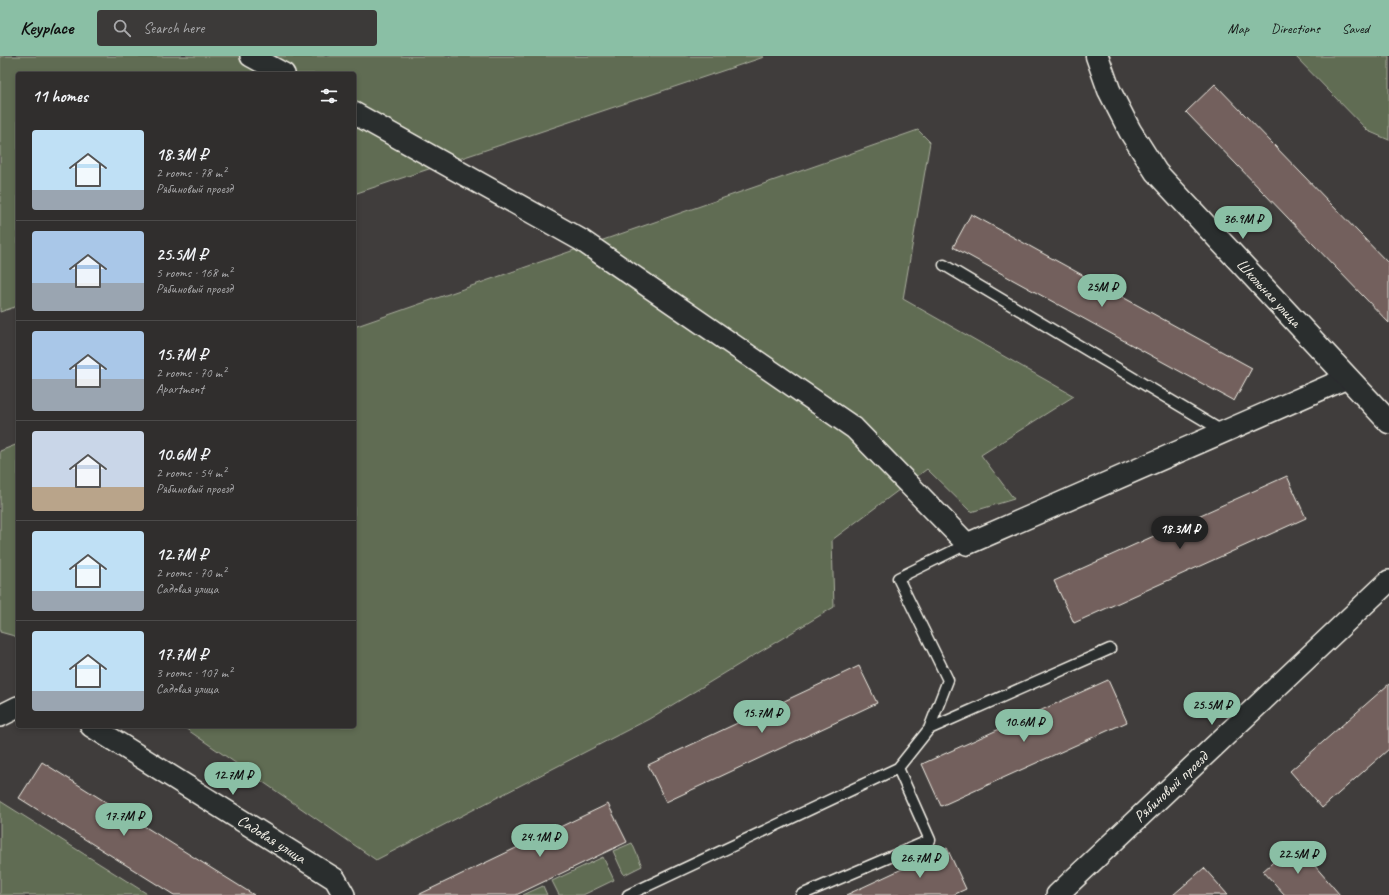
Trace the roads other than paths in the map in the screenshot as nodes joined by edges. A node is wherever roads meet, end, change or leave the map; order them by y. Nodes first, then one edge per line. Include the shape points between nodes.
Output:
1 (251, 56) edge
2 (1097, 56) edge
3 (280, 72) edge
4 (356, 114) edge
5 (944, 265) dead end
6 (1347, 378) junction
7 (1389, 422) edge
8 (1224, 432) junction
9 (967, 544) junction
10 (1389, 581) edge
11 (1110, 649) dead end
12 (16, 708) edge
13 (0, 716) edge
14 (94, 728) edge
15 (929, 729) junction
16 (898, 768) junction
17 (1065, 892) edge
18 (344, 895) edge
19 (628, 895) edge
20 (802, 895) edge

1 - 3 street
2 - 6 street, Школьная улица via 1130,132 1156,172
4 - 9 street via 581,240 854,428
5 - 8 lane
6 - 7 street, Школьная улица
6 - 8 street
8 - 9 street
9 - 15 lane via 898,578 948,680
10 - 17 street, Рябиновый проезд
11 - 15 lane
12 - 13 street
14 - 18 street, Садовая улица via 335,878
15 - 16 lane
16 - 19 lane
16 - 20 lane via 930,840

